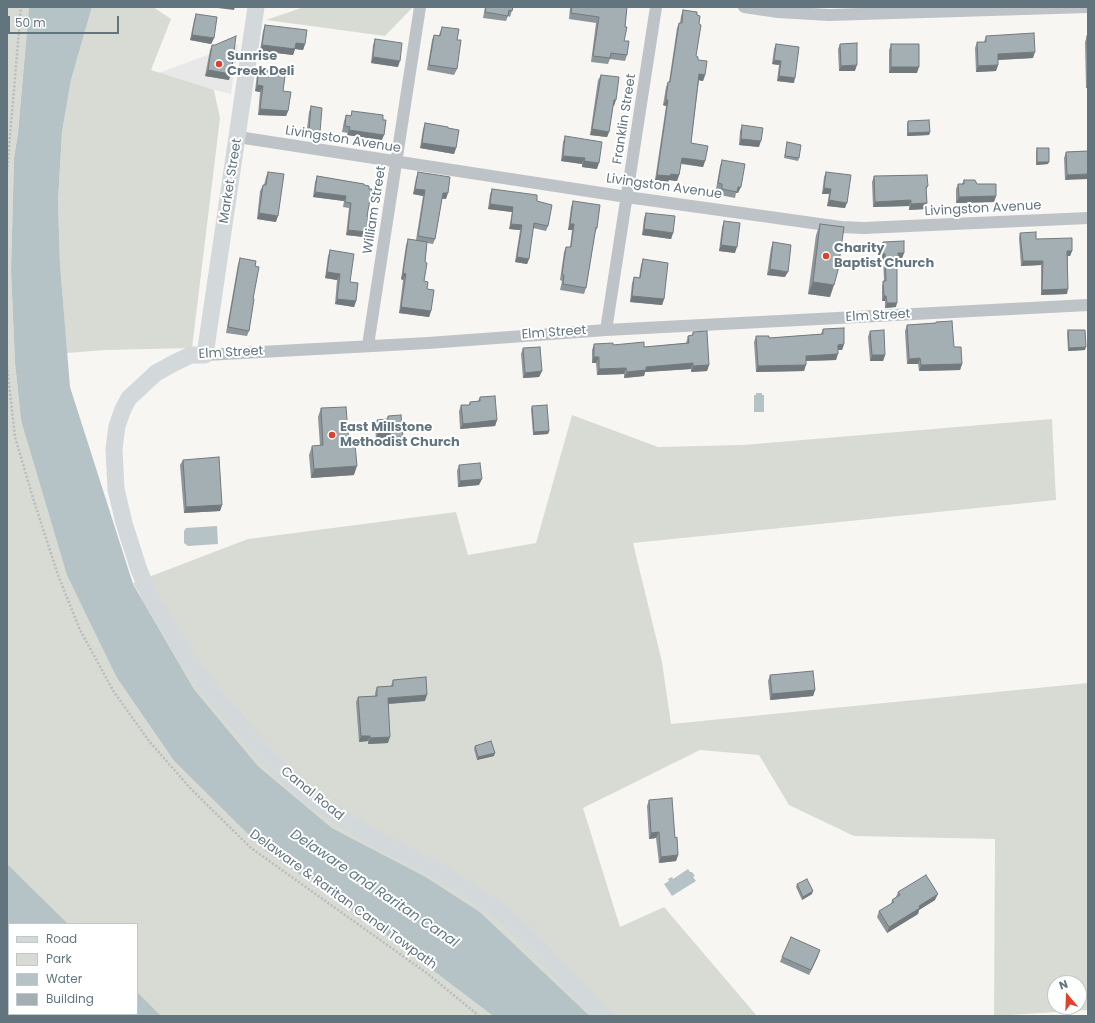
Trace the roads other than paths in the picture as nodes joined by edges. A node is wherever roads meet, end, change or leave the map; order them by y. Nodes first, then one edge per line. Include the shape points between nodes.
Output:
1 (256, 7) edge
2 (420, 7) edge
3 (656, 7) edge
4 (744, 7) edge
5 (1088, 7) edge
6 (238, 137) junction
7 (397, 162) junction
8 (627, 197) junction
9 (1088, 218) edge
10 (1088, 305) edge
11 (606, 330) junction
12 (368, 345) junction
13 (205, 355) junction
14 (116, 489) joint
15 (603, 1016) edge

1 - 6 street, Market Street
2 - 7 street, William Street
3 - 8 street, Franklin Street
4 - 5 street via 829,15
6 - 7 street, Livingston Avenue
6 - 13 street, Market Street
7 - 8 street, Livingston Avenue
7 - 12 street, William Street
8 - 9 street, Livingston Avenue via 841,227
8 - 11 street, Franklin Street
10 - 11 street, Elm Street
11 - 12 street, Elm Street
12 - 13 street, Elm Street
13 - 14 street, Elm Street via 191,355 174,362 156,373 129,398 116,426
14 - 15 street, Canal Road via 139,570 151,598 207,686 265,754 314,799 341,818 443,874 501,912

